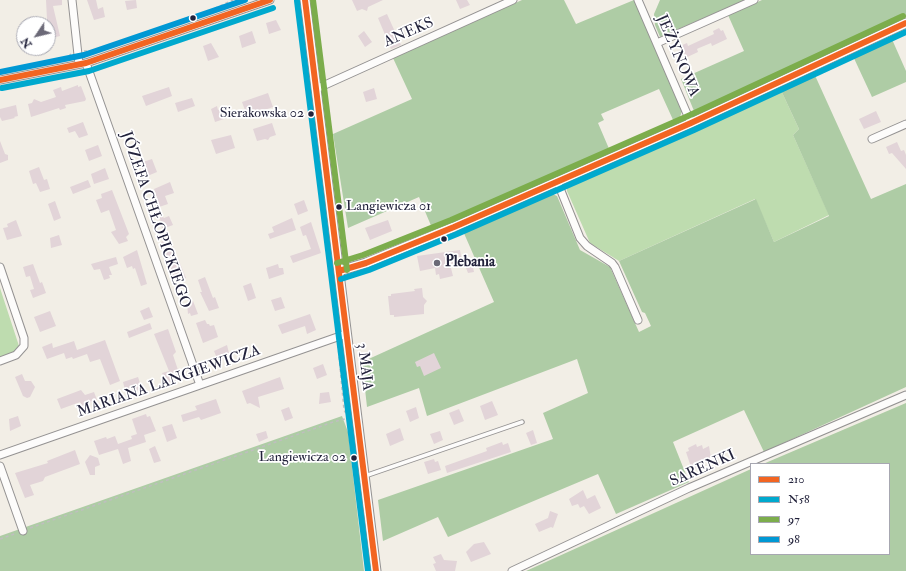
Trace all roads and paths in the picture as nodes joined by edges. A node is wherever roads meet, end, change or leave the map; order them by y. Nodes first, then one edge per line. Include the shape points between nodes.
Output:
1 (72, 0) edge
2 (232, 0) edge
3 (270, 0) edge
4 (305, 0) edge
5 (513, 0) edge
6 (638, 0) edge
7 (754, 0) edge
8 (906, 23) edge
9 (657, 43) junction
10 (80, 51) dead end
11 (73, 53) dead end
12 (83, 64) junction
13 (0, 72) edge
14 (0, 80) edge
15 (316, 89) junction
16 (691, 123) junction
17 (906, 124) edge
18 (872, 139) dead end
19 (557, 181) junction
20 (0, 267) edge
21 (339, 271) junction
22 (638, 320) dead end
23 (342, 335) junction
24 (0, 361) edge
25 (200, 385) junction
26 (906, 395) edge
27 (522, 422) dead end
28 (0, 455) edge
29 (0, 466) edge
30 (364, 476) junction
31 (23, 531) junction
32 (0, 539) edge
33 (376, 571) edge
34 (512, 571) edge

1 - 12 street, JÓZEFA CHŁOPICKIEGO
2 - 10 path via 205,13 96,51
3 - 12 street
4 - 15 street, 3 MAJA
5 - 15 street, ANEKS
6 - 9 street, JEŻYNOWA
7 - 9 street
8 - 16 street
9 - 16 street, JEŻYNOWA
11 - 13 path via 65,58
12 - 14 street
12 - 25 street, JÓZEFA CHŁOPICKIEGO
15 - 21 street, 3 MAJA
16 - 19 street
17 - 18 street
19 - 21 street via 366,264
19 - 22 street via 580,238 615,267
20 - 24 street via 24,338 24,346 16,355
21 - 23 street, 3 MAJA
23 - 25 street, MARIANA LANGIEWICZA
23 - 30 street, 3 MAJA
23 - 31 path via 338,350 344,410 349,418
25 - 28 street, MARIANA LANGIEWICZA
26 - 34 street, SARENKI via 689,488
27 - 30 lane
29 - 31 street
30 - 33 street, 3 MAJA
31 - 32 path

